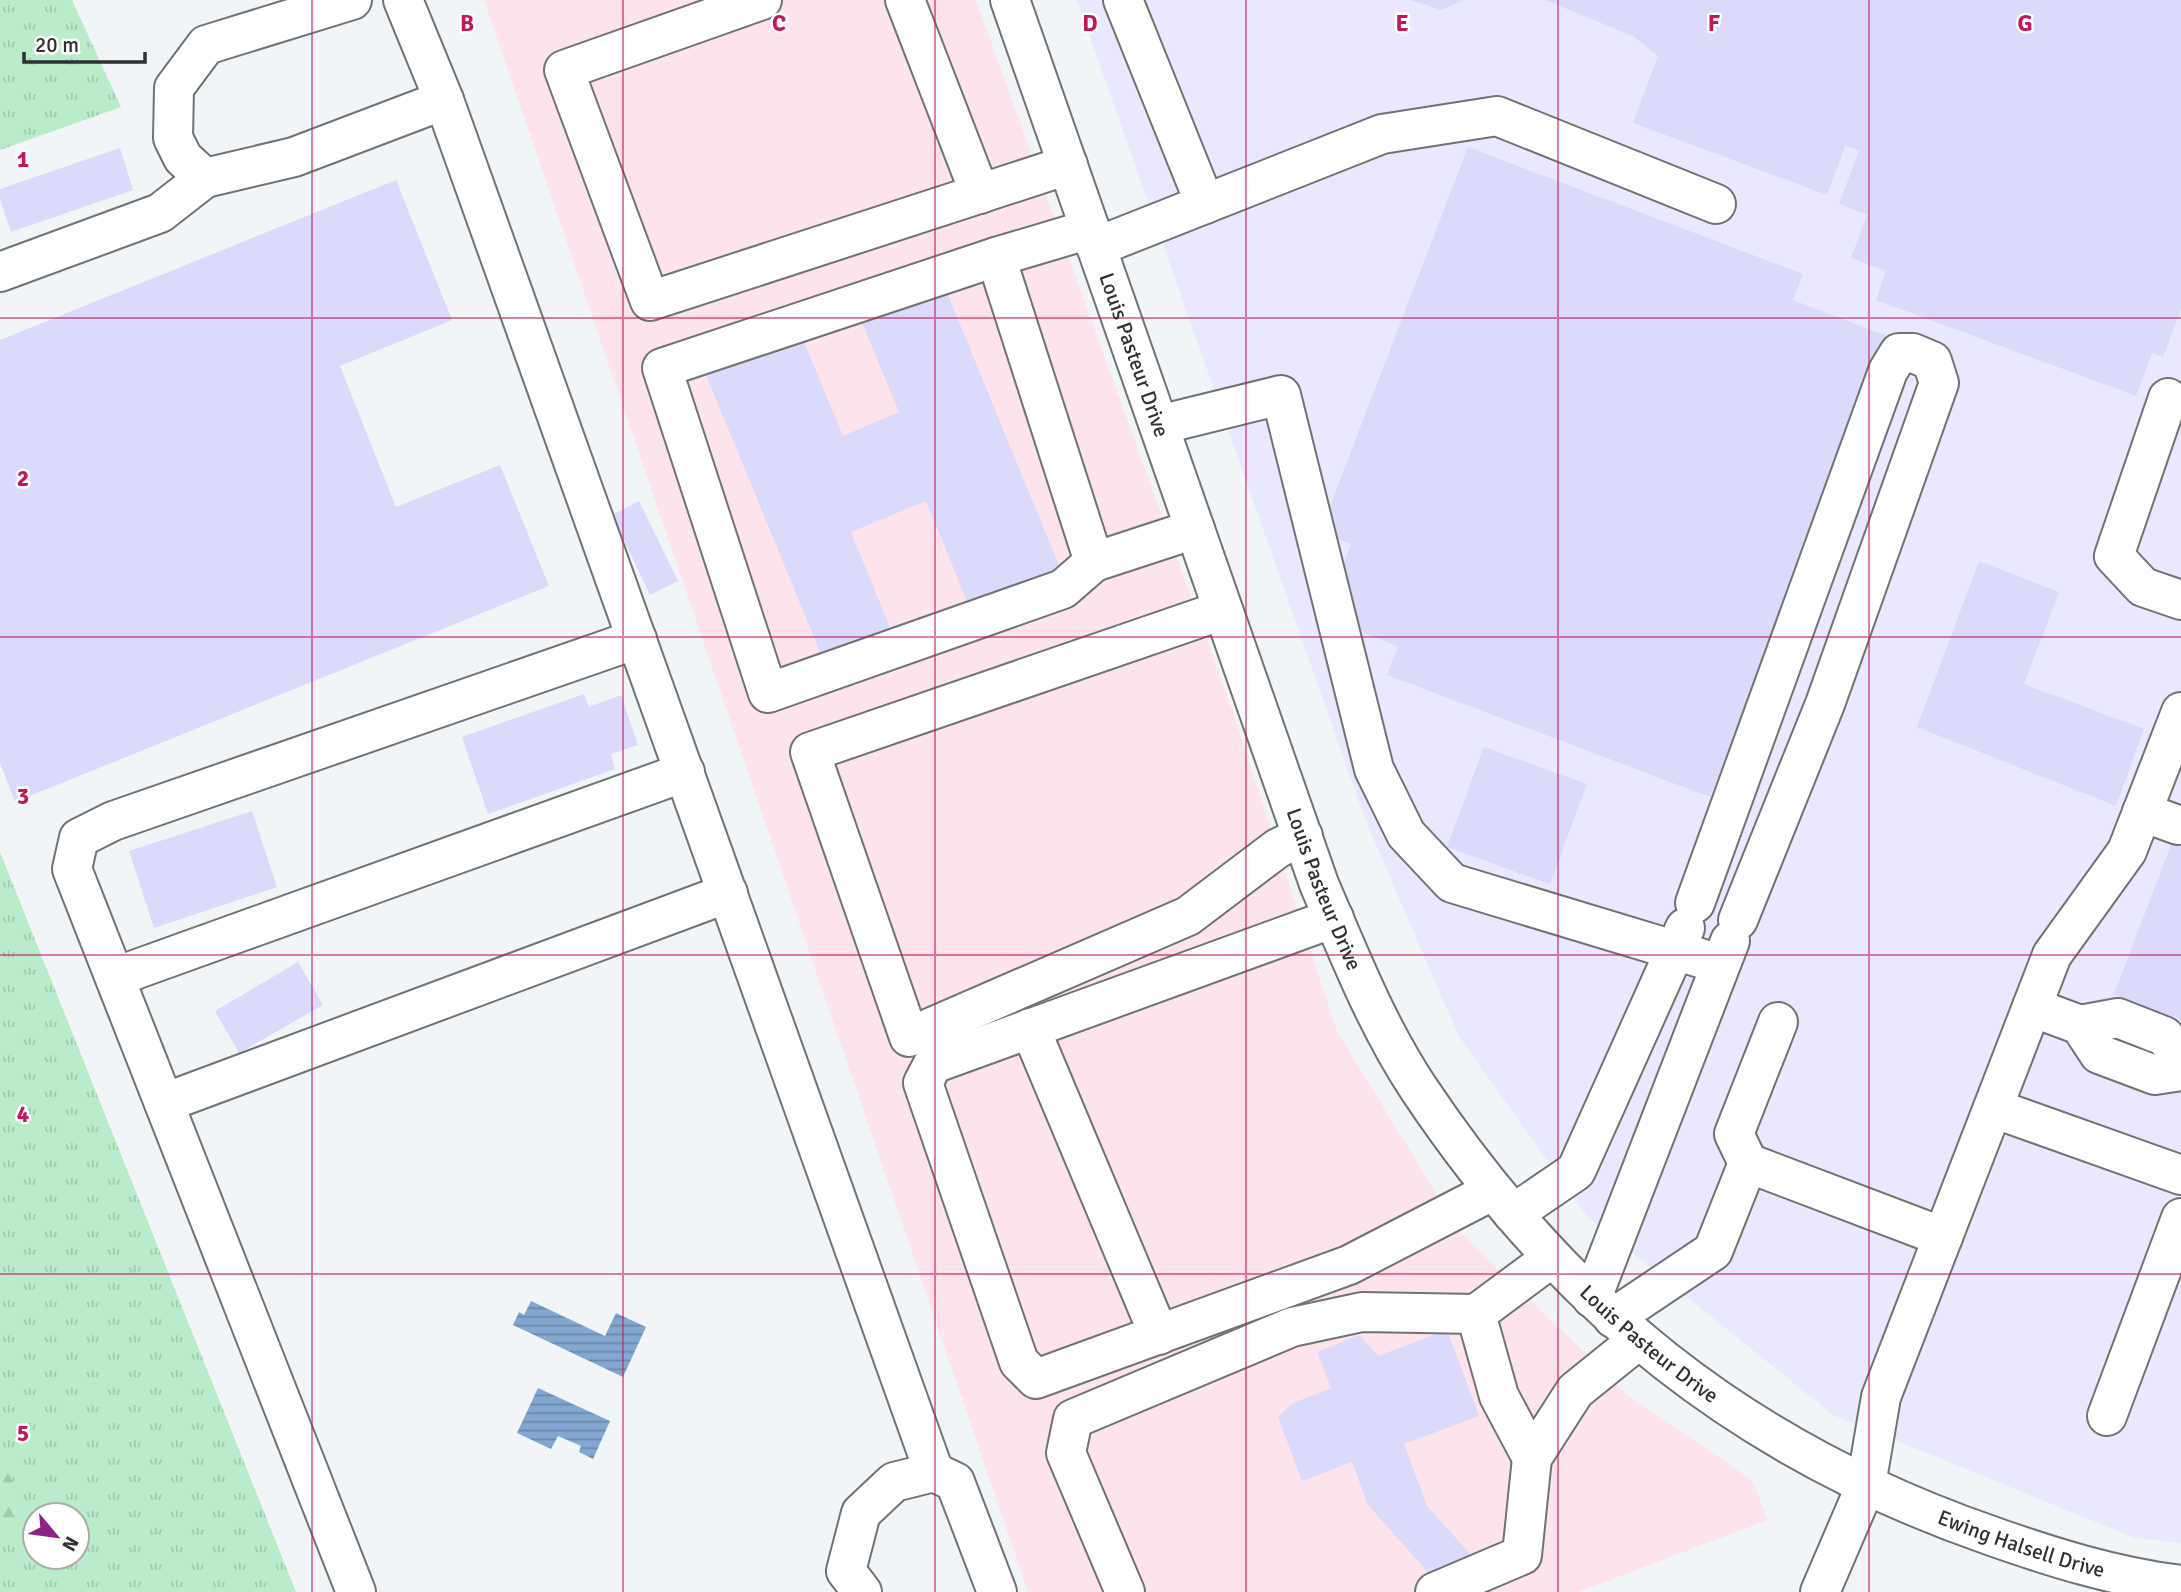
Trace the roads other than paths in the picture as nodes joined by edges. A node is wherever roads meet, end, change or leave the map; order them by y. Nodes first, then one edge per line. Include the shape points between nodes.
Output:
1 (352, 0) edge
2 (403, 0) edge
3 (762, 0) edge
4 (905, 0) edge
5 (1010, 0) edge
6 (1123, 0) edge
7 (444, 100) junction
8 (1068, 165) junction
9 (205, 178) junction
10 (980, 194) junction
11 (1205, 204) junction
12 (1716, 204) dead end
13 (1093, 238) junction
14 (996, 257) junction
15 (0, 272) edge
16 (2168, 398) dead end
17 (1159, 425) junction
18 (1195, 529) junction
19 (1094, 562) junction
20 (2181, 600) edge
21 (1223, 610) junction
22 (636, 639) junction
23 (2181, 712) edge
24 (685, 772) junction
25 (2142, 812) junction
26 (2178, 825) dead end
27 (1303, 836) junction
28 (728, 893) junction
29 (1334, 918) junction
30 (1687, 923) junction
31 (1730, 940) junction
32 (115, 977) junction
33 (2032, 1007) junction
34 (1777, 1022) dead end
35 (2080, 1026) junction
36 (1030, 1028) junction
37 (2181, 1055) edge
38 (2181, 1071) edge
39 (164, 1103) junction
40 (1993, 1108) junction
41 (1748, 1163) junction
42 (2181, 1175) edge
43 (1503, 1203) junction
44 (2181, 1218) edge
45 (1943, 1237) junction
46 (1550, 1259) junction
47 (1476, 1314) junction
48 (1614, 1319) junction
49 (1159, 1335) junction
50 (2106, 1416) dead end
51 (1532, 1458) junction
52 (934, 1472) junction
53 (1866, 1485) junction
54 (2181, 1585) edge
55 (987, 1589) edge
56 (356, 1592) edge
57 (862, 1592) edge
58 (1125, 1592) edge
59 (1435, 1592) edge
60 (1821, 1592) edge

1 - 9 street via 206,45 174,88 173,138 183,158
2 - 7 street
3 - 10 street via 564,69 650,301
4 - 10 street
5 - 8 street, Louis Pasteur Drive
6 - 11 street
7 - 9 street via 294,157
7 - 22 street
8 - 10 street
8 - 13 street, Louis Pasteur Drive
9 - 15 street via 160,214
11 - 12 street via 1382,134 1497,116
11 - 13 street
13 - 14 street
13 - 17 street, Louis Pasteur Drive
14 - 19 street
14 - 19 street via 662,368 768,693 1063,589
16 - 20 street via 2114,556 2143,587
17 - 18 street, Louis Pasteur Drive
17 - 30 street via 1281,395 1374,769 1405,834 1452,883
18 - 19 street
18 - 21 street, Louis Pasteur Drive
21 - 27 street, Louis Pasteur Drive
21 - 27 street via 810,752 909,1037 1188,916 1278,848
22 - 24 street
22 - 32 street via 113,821 79,838 72,869
23 - 25 street
24 - 28 street
24 - 32 street
25 - 26 street
25 - 33 street via 2127,851 2052,955
27 - 29 street, Louis Pasteur Drive
28 - 39 street
28 - 52 street
29 - 36 street
29 - 43 street, Louis Pasteur Drive via 1363,988 1417,1087
30 - 31 street
30 - 31 street via 1888,371 1899,353 1913,353 1932,361 1939,383 1825,704
30 - 43 street via 1576,1171
31 - 48 street
32 - 39 street
33 - 35 street
33 - 40 street
34 - 41 street via 1734,1134
35 - 37 street via 2118,1018 2164,1036
35 - 38 street via 2099,1054 2155,1075
36 - 49 street
36 - 49 street via 933,1064 923,1083 1019,1362 1036,1379
39 - 56 street
40 - 42 street
40 - 45 street
41 - 45 street
41 - 48 street via 1713,1251
43 - 46 street, Louis Pasteur Drive
43 - 49 street
44 - 50 street
45 - 53 street via 1881,1397
46 - 47 street
46 - 48 street, Louis Pasteur Drive
47 - 51 street via 1499,1396
47 - 58 street via 1362,1312 1292,1327 1073,1419 1066,1454
48 - 51 street
48 - 53 street, Louis Pasteur Drive via 1727,1408
51 - 59 street via 1522,1555
52 - 55 street via 956,1482
52 - 57 street via 894,1482 861,1513 846,1571
53 - 54 street, Ewing Halsell Drive via 1944,1520 2051,1557
53 - 60 street

